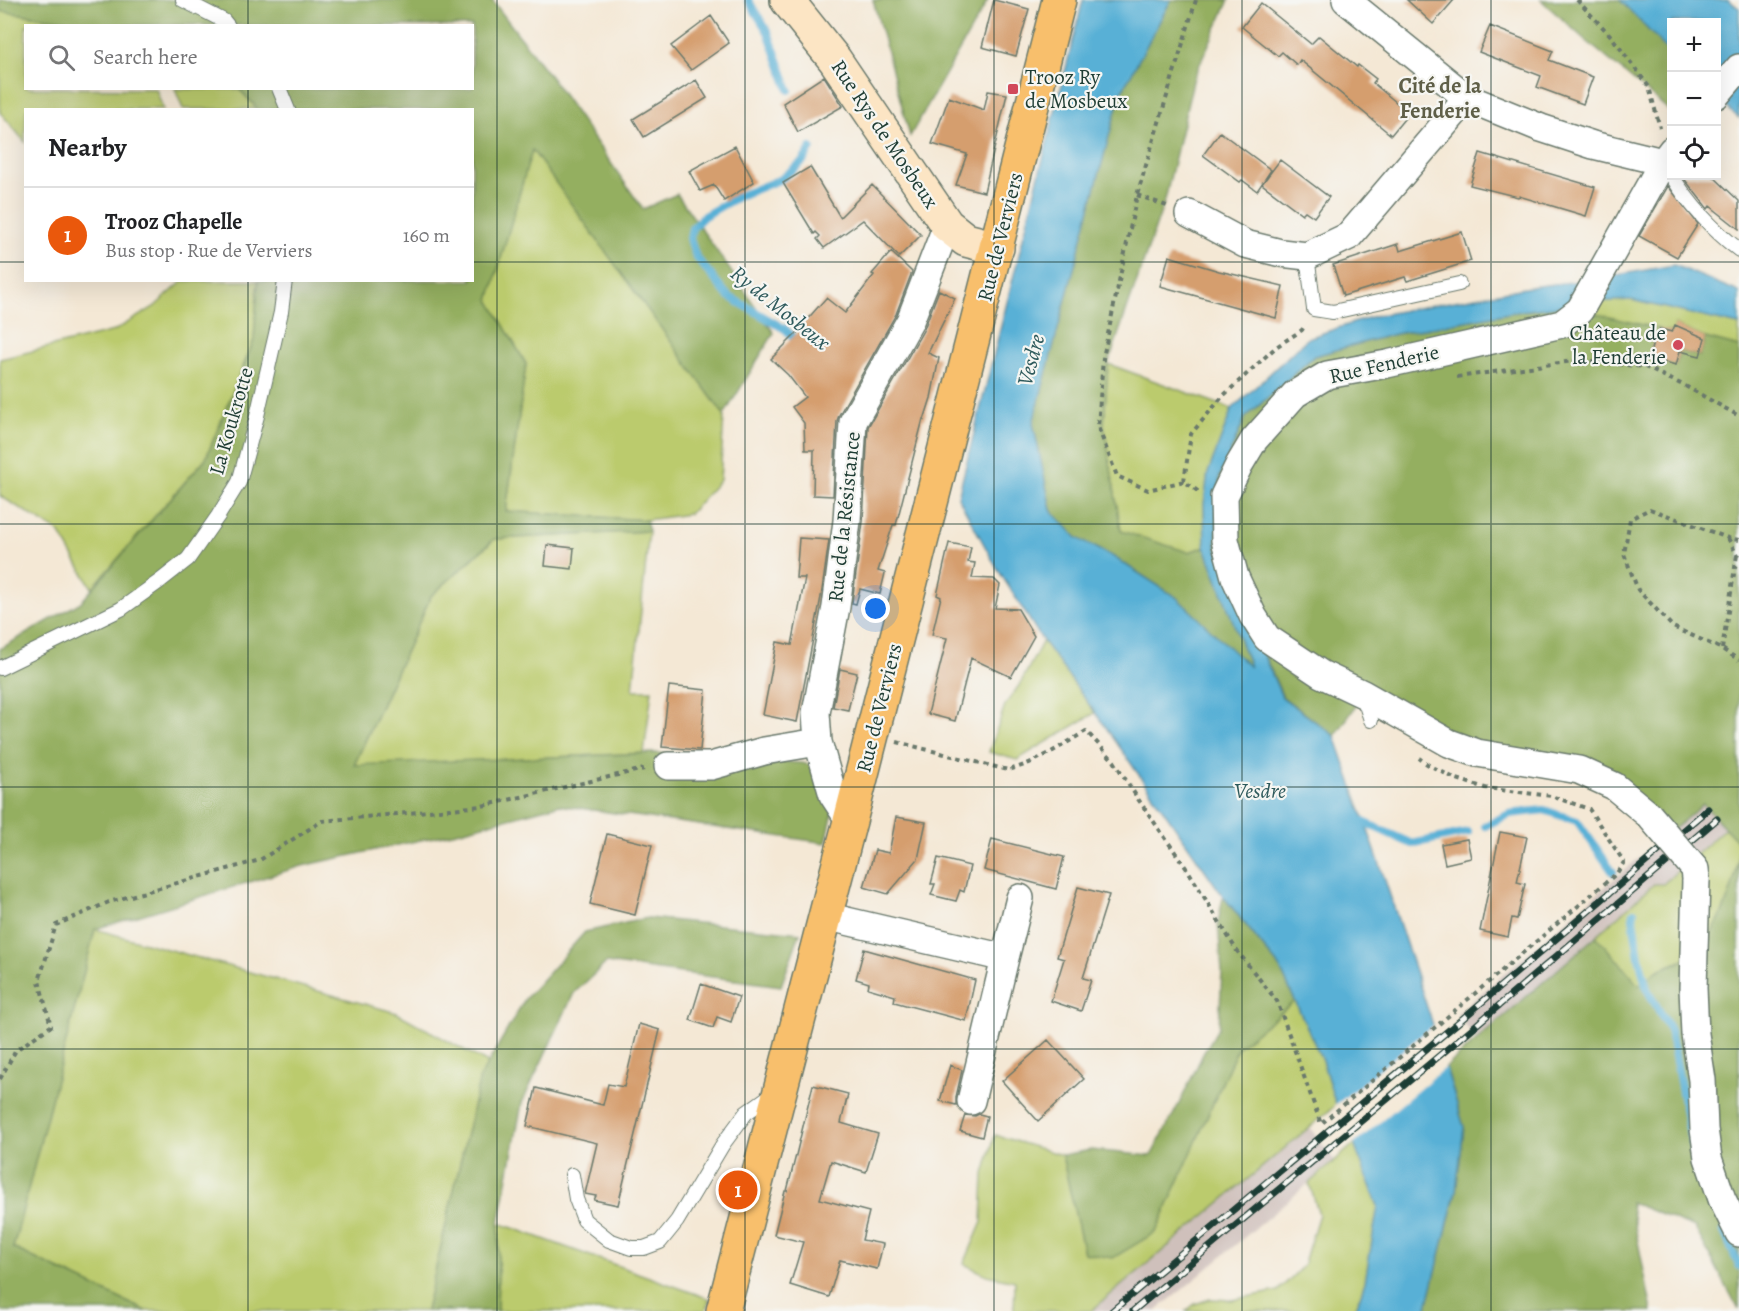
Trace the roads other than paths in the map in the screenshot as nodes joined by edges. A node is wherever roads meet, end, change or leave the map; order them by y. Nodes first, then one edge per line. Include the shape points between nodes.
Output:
1 (183, 0) edge
2 (787, 0) edge
3 (1059, 0) edge
4 (1346, 0) edge
5 (226, 24) edge
6 (1739, 68) edge
7 (1721, 89) edge
8 (280, 90) edge
9 (1467, 98) junction
10 (287, 108) edge
11 (1667, 165) edge
12 (1667, 169) edge
13 (1676, 180) edge
14 (1189, 214) dead end
15 (948, 225) junction
16 (997, 248) junction
17 (1739, 250) edge
18 (1307, 256) junction
19 (285, 282) edge
20 (1459, 284) dead end
21 (0, 669) edge
22 (1363, 694) junction
23 (1371, 720) dead end
24 (818, 742) junction
25 (668, 766) road end
26 (850, 821) junction
27 (1020, 898) dead end
28 (825, 916) junction
29 (1005, 958) junction
30 (780, 1089) junction
31 (971, 1101) dead end
32 (572, 1175) dead end
33 (1739, 1233) edge
34 (723, 1311) edge

1 - 5 lane
2 - 15 main road, Rue Rys de Mosbeux via 836,60
3 - 16 main road, Rue de Verviers
4 - 9 street
6 - 7 street
8 - 10 lane
9 - 11 street via 1541,128
9 - 18 street via 1349,236
12 - 22 street, Rue Fenderie via 1580,310 1562,324 1327,375 1295,394 1254,440 1239,465 1224,496 1225,540 1235,577 1253,616 1267,638 1321,674
13 - 17 lane via 1719,235
14 - 18 street via 1245,244
15 - 16 main road, Rue Rys de Mosbeux via 966,240
15 - 24 street, Rue de la Résistance via 910,321 857,416 837,597 816,713
16 - 26 main road, Rue de Verviers
18 - 20 lane via 1314,309 1333,312
19 - 21 lane, La Koukrotte via 281,312 239,482 188,559 120,609
22 - 23 lane
22 - 33 street, Rue Fenderie, bridge via 1449,743 1477,753 1579,770 1614,786 1649,815 1695,869 1693,988 1704,1129 1708,1158
24 - 25 street via 764,751 711,766
24 - 26 street, Rue de la Résistance via 833,795
26 - 28 main road, Rue de Verviers
27 - 29 street
28 - 29 street
28 - 30 main road, Rue de Verviers
29 - 31 street
30 - 32 lane via 746,1113 660,1242 631,1248 609,1240 584,1221
30 - 34 main road, Rue de Verviers

